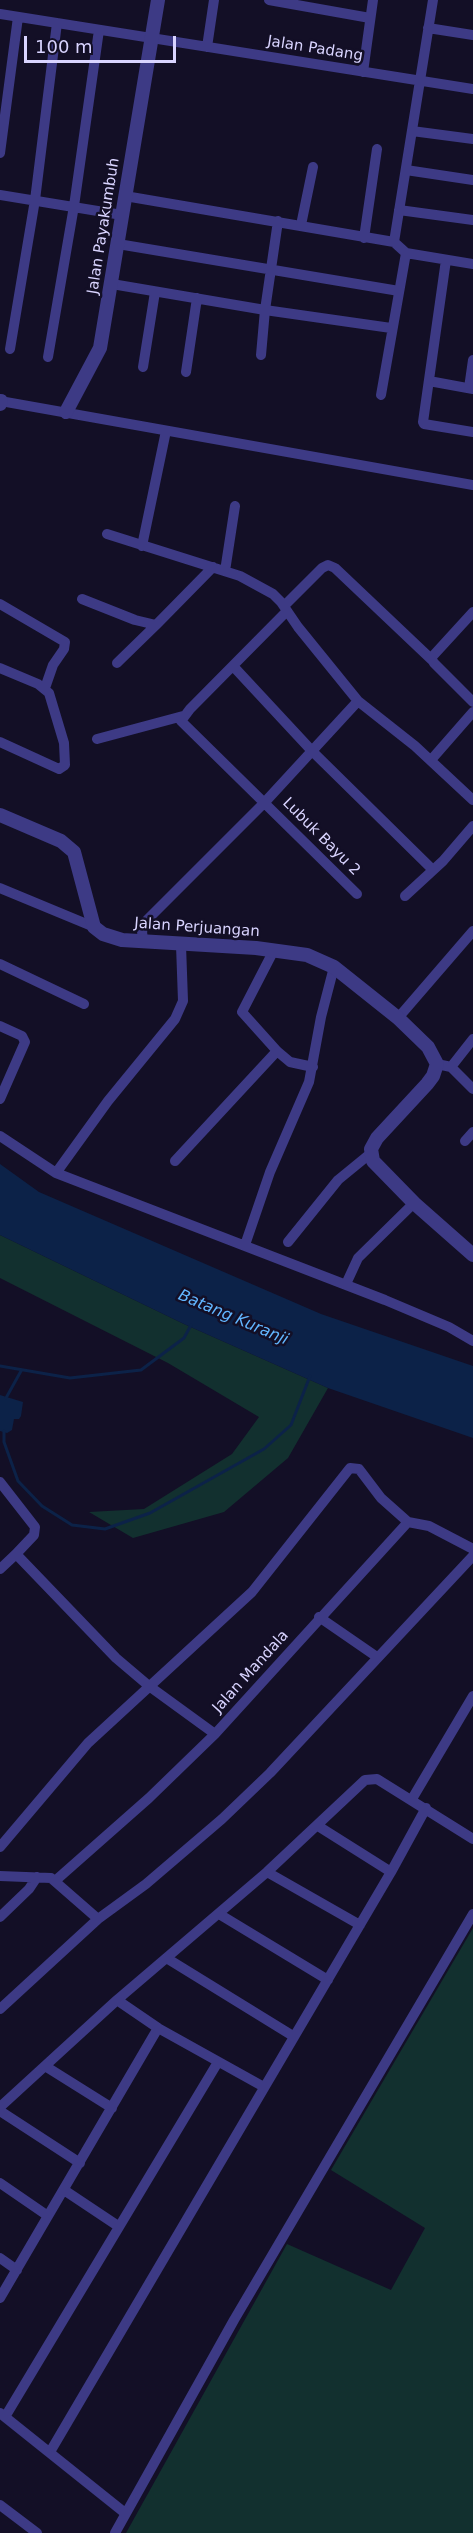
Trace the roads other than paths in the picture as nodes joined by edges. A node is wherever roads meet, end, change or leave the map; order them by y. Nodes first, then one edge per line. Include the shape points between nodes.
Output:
1 (158, 0) edge
2 (214, 0) edge
3 (269, 0) edge
4 (373, 0) edge
5 (433, 0) edge
6 (0, 14) edge
7 (18, 17) junction
8 (370, 18) junction
9 (57, 23) junction
10 (428, 28) junction
11 (99, 30) junction
12 (473, 35) edge
13 (152, 37) junction
14 (207, 47) junction
15 (363, 72) junction
16 (420, 81) junction
17 (473, 89) edge
18 (412, 131) junction
19 (473, 139) edge
20 (378, 149) dead end
21 (0, 153) edge
22 (313, 167) dead end
23 (406, 170) junction
24 (473, 180) edge
25 (0, 195) edge
26 (125, 196) junction
27 (35, 200) junction
28 (74, 207) junction
29 (399, 210) junction
30 (122, 215) junction
31 (473, 220) edge
32 (278, 221) junction
33 (301, 225) junction
34 (364, 238) junction
35 (394, 242) junction
36 (118, 244) junction
37 (406, 253) junction
38 (447, 260) junction
39 (473, 264) edge
40 (270, 270) junction
41 (112, 284) junction
42 (399, 291) junction
43 (155, 292) junction
44 (197, 298) junction
45 (265, 309) junction
46 (391, 328) junction
47 (10, 349) dead end
48 (261, 355) dead end
49 (48, 357) dead end
50 (473, 360) edge
51 (143, 367) dead end
52 (186, 372) dead end
53 (429, 381) junction
54 (471, 388) edge
55 (381, 395) dead end
56 (0, 402) edge
57 (66, 412) junction
58 (166, 431) junction
59 (473, 432) edge
60 (473, 484) edge
61 (235, 506) dead end
62 (106, 534) dead end
63 (142, 546) junction
64 (213, 567) junction
65 (225, 571) junction
66 (82, 598) dead end
67 (0, 604) edge
68 (286, 608) junction
69 (473, 612) edge
70 (156, 625) junction
71 (432, 660) junction
72 (117, 663) dead end
73 (233, 666) junction
74 (0, 668) edge
75 (45, 688) junction
76 (358, 702) junction
77 (473, 702) edge
78 (473, 712) edge
79 (183, 716) junction
80 (97, 739) dead end
81 (0, 742) edge
82 (312, 751) junction
83 (431, 760) junction
84 (473, 800) edge
85 (265, 802) junction
86 (0, 815) edge
87 (473, 826) edge
88 (433, 870) junction
89 (0, 888) edge
90 (357, 894) dead end
91 (405, 896) dead end
92 (94, 927) junction
93 (473, 931) edge
94 (143, 941) junction
95 (181, 945) junction
96 (274, 950) junction
97 (0, 964) edge
98 (334, 967) junction
99 (84, 1004) dead end
100 (398, 1018) junction
101 (0, 1026) edge
102 (473, 1039) edge
103 (277, 1051) junction
104 (444, 1065) junction
105 (313, 1067) junction
106 (473, 1089) edge
107 (0, 1100) edge
108 (0, 1136) edge
109 (371, 1153) junction
110 (175, 1161) dead end
111 (56, 1173) junction
112 (414, 1203) junction
113 (288, 1242) dead end
114 (245, 1245) junction
115 (473, 1255) edge
116 (345, 1284) junction
117 (473, 1341) edge
118 (1, 1488) edge
119 (408, 1522) junction
120 (473, 1549) edge
121 (16, 1554) junction
122 (473, 1556) edge
123 (0, 1569) edge
124 (319, 1617) junction
125 (377, 1657) junction
126 (149, 1686) junction
127 (473, 1696) edge
128 (215, 1734) junction
129 (412, 1799) junction
130 (426, 1808) junction
131 (318, 1826) junction
132 (473, 1839) edge
133 (0, 1847) edge
134 (267, 1872) junction
135 (391, 1872) junction
136 (0, 1876) edge
137 (37, 1878) junction
138 (55, 1881) junction
139 (219, 1914) junction
140 (473, 1914) edge
141 (0, 1917) edge
142 (98, 1919) junction
143 (360, 1925) junction
144 (168, 1959) junction
145 (328, 1980) junction
146 (117, 2000) junction
147 (0, 2009) edge
148 (158, 2028) junction
149 (293, 2036) junction
150 (218, 2062) junction
151 (45, 2066) junction
152 (264, 2087) junction
153 (112, 2108) junction
154 (0, 2109) edge
155 (80, 2163) junction
156 (0, 2183) edge
157 (64, 2190) junction
158 (48, 2216) junction
159 (118, 2226) junction
160 (0, 2258) edge
161 (16, 2270) junction
162 (0, 2298) edge
163 (2, 2414) edge
164 (50, 2452) junction
165 (0, 2505) edge
166 (126, 2513) junction
167 (37, 2533) edge
168 (115, 2533) edge

1 - 13 street, Jalan Payakumbuh
2 - 14 street
3 - 8 street
4 - 8 street
5 - 10 street
6 - 7 street, Jalan Padang
7 - 9 street, Jalan Padang
7 - 21 street
8 - 15 street
9 - 11 street, Jalan Padang
9 - 27 street
10 - 12 street
10 - 16 street
11 - 13 street, Jalan Padang
11 - 28 street
13 - 14 street, Jalan Padang
13 - 26 street, Jalan Payakumbuh
14 - 15 street, Jalan Padang
15 - 16 street, Jalan Padang
16 - 17 street, Jalan Padang
16 - 18 street
18 - 19 street
18 - 23 street
20 - 34 street
22 - 33 street
23 - 24 street
23 - 29 street
25 - 27 street
26 - 30 street, Jalan Payakumbuh
26 - 32 street
27 - 28 street
27 - 47 street
28 - 30 street
28 - 49 street
29 - 31 street
29 - 35 street
30 - 36 street, Jalan Payakumbuh
32 - 33 street
32 - 40 street
33 - 34 street
34 - 35 street
35 - 37 street
36 - 40 street
36 - 41 street, Jalan Payakumbuh
37 - 38 street
37 - 42 street
38 - 39 street
38 - 53 street
40 - 42 street
40 - 45 street
41 - 43 street
41 - 57 street, Jalan Payakumbuh via 98,355
42 - 46 street
43 - 44 street
43 - 51 street
44 - 45 street
44 - 52 street
45 - 46 street
45 - 48 street
46 - 55 street
50 - 54 street
53 - 54 street
53 - 59 street via 423,423
56 - 57 street
57 - 58 street
58 - 60 street
58 - 63 street
61 - 65 street
62 - 63 street
63 - 64 street
64 - 65 street
64 - 70 street
65 - 68 street via 273,594
66 - 70 street
67 - 75 street via 64,642
68 - 71 street via 328,565
68 - 73 street
68 - 76 street
69 - 71 street
70 - 72 street
71 - 77 street
73 - 79 street
73 - 82 street
74 - 75 street
75 - 81 street via 52,699 64,743 64,767 59,769
76 - 82 street
76 - 83 street
78 - 83 street
79 - 80 street
79 - 85 street, Lubuk Bayu 2 via 184,726
82 - 85 street
82 - 88 street
83 - 84 street
85 - 90 street, Lubuk Bayu 2
85 - 94 street via 147,920
86 - 92 street via 61,841 74,852
87 - 88 street
88 - 91 street
89 - 92 street
92 - 94 street, Jalan Perjuangan via 111,937
93 - 100 street
94 - 95 street, Jalan Perjuangan
95 - 96 street, Jalan Perjuangan
95 - 111 street via 183,1002 176,1018
96 - 98 street, Jalan Perjuangan via 307,955
96 - 103 street via 242,1012
97 - 99 street
98 - 100 street, Jalan Perjuangan
98 - 105 street
100 - 104 street, Jalan Perjuangan
101 - 107 street via 22,1035 25,1042
102 - 104 street
103 - 105 street via 296,1065
103 - 110 street
104 - 106 street
104 - 109 street via 377,1138
105 - 114 street
108 - 111 street
109 - 112 street via 375,1165
109 - 113 street via 338,1180
111 - 114 street
112 - 115 street
112 - 116 street via 358,1258
114 - 116 street
116 - 117 street via 416,1312
118 - 121 street via 35,1527 34,1535
119 - 120 street via 429,1526
119 - 124 street, Jalan Mandala
119 - 126 street via 381,1498 359,1468 350,1468 252,1592
121 - 123 street
121 - 126 street via 116,1659
122 - 125 street
124 - 125 street
124 - 128 street, Jalan Mandala
125 - 142 street via 222,1819
126 - 128 street
126 - 133 street via 88,1743
127 - 129 street
128 - 138 street, Jalan Mandala
129 - 130 street
129 - 131 street via 377,1779 365,1780
130 - 132 street
130 - 135 street
131 - 134 street
131 - 135 street
134 - 139 street
134 - 143 street
135 - 143 street
136 - 137 street
137 - 138 street
137 - 141 street
138 - 142 street
139 - 144 street
139 - 145 street
140 - 166 street via 234,2320
142 - 147 street
143 - 145 street
144 - 146 street
144 - 149 street
145 - 149 street
146 - 148 street
146 - 151 street
148 - 150 street
148 - 153 street
149 - 152 street
150 - 152 street
150 - 159 street
151 - 153 street
151 - 154 street
152 - 164 street
153 - 155 street
154 - 155 street
155 - 157 street
156 - 158 street
157 - 158 street
157 - 159 street
158 - 161 street
159 - 163 street
160 - 161 street
161 - 162 street
163 - 164 street
164 - 166 street
165 - 167 street
166 - 168 street

